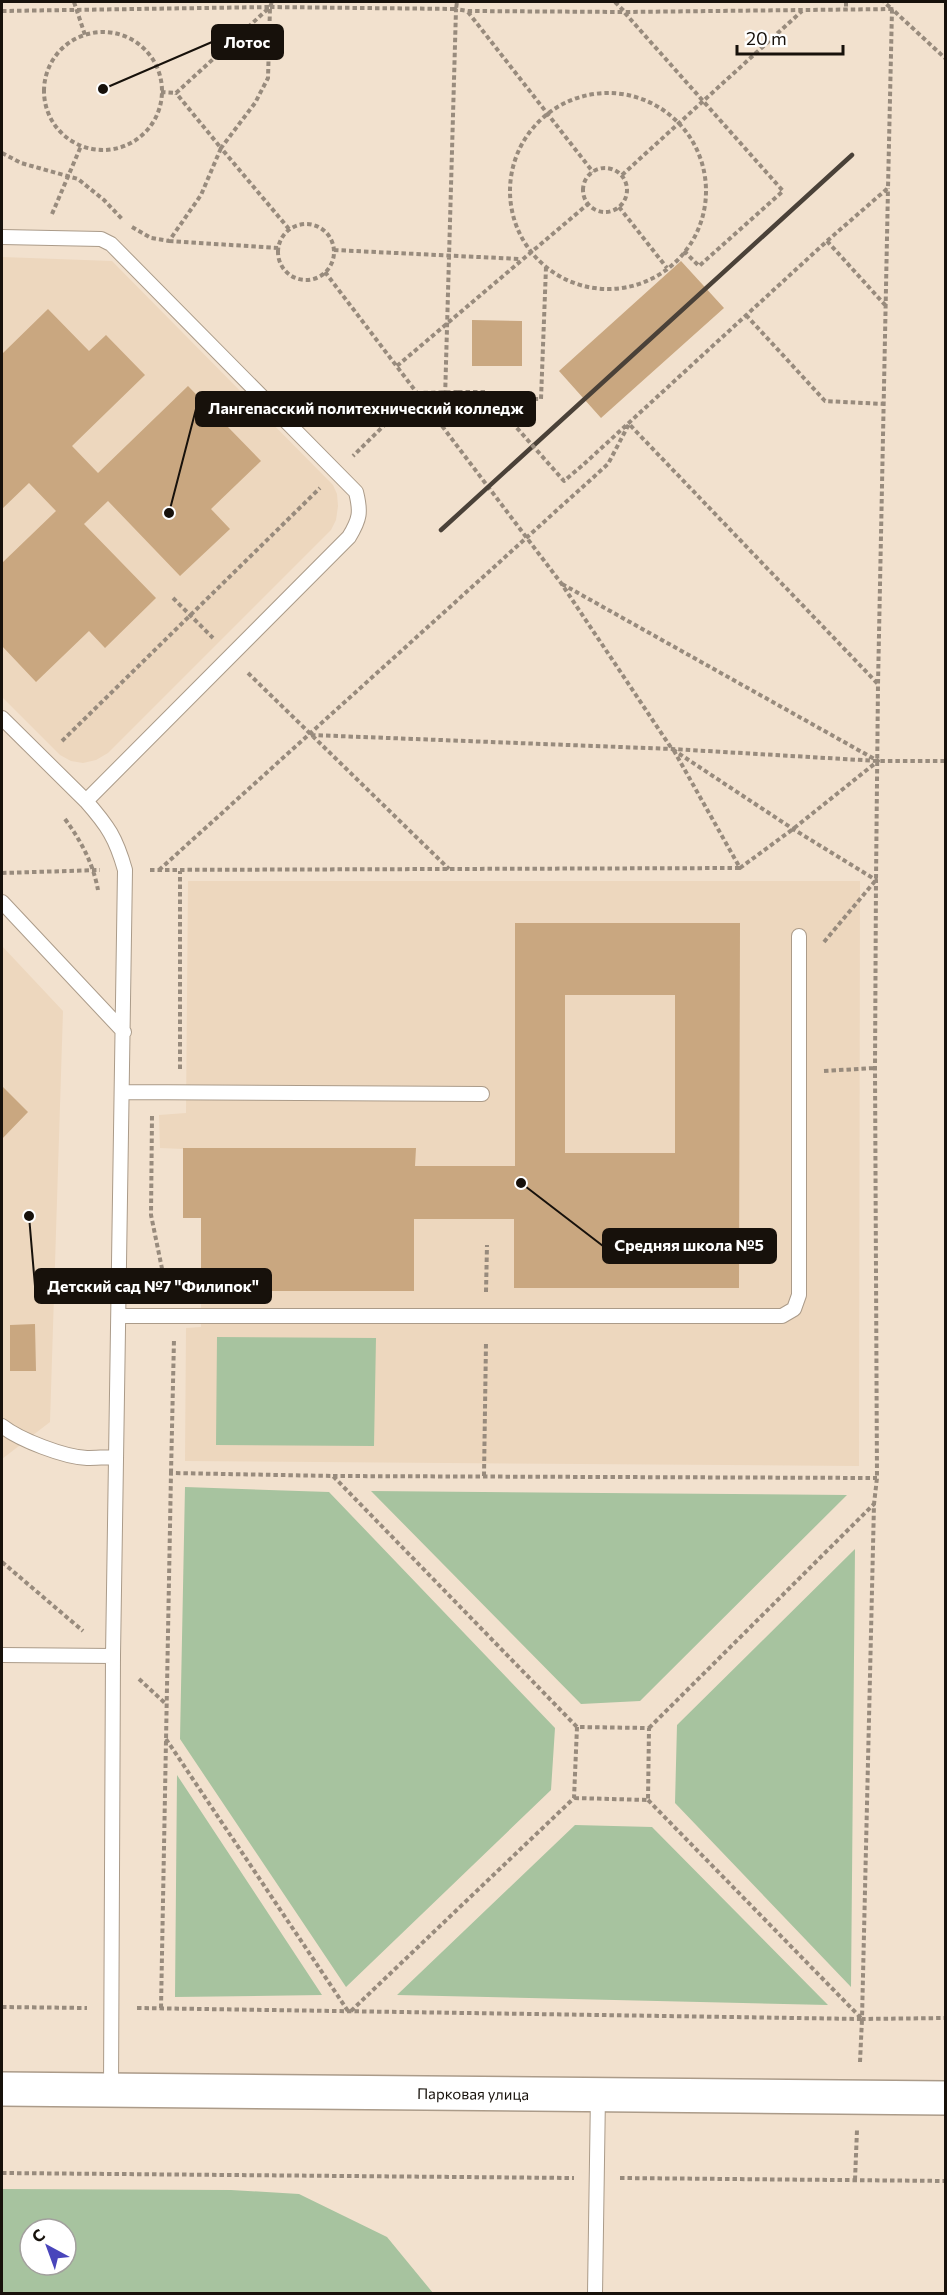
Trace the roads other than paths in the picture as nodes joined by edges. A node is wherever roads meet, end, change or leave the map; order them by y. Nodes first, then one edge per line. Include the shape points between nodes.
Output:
1 (2, 237) edge
2 (2, 718) edge
3 (86, 801) junction
4 (2, 902) edge
5 (799, 936) dead end
6 (124, 1032) junction
7 (123, 1092) junction
8 (482, 1094) dead end
9 (118, 1316) junction
10 (2, 1426) edge
11 (116, 1457) junction
12 (2, 1655) edge
13 (113, 1656) junction
14 (2, 2089) edge
15 (111, 2090) junction
16 (598, 2094) junction
17 (945, 2098) edge
18 (595, 2294) edge

1 - 3 lane via 101,239 111,244 356,492 360,506 358,523 349,537
2 - 3 lane
3 - 6 lane via 106,823 125,870
4 - 6 lane
5 - 9 lane via 800,1295 794,1309 782,1316
6 - 7 lane
7 - 8 lane
7 - 9 lane
9 - 11 lane
10 - 11 lane via 13,1434 70,1455
11 - 13 lane
12 - 13 lane
13 - 15 lane
14 - 15 street, Парковая улица
15 - 16 street, Парковая улица
16 - 17 street, Парковая улица
16 - 18 lane

